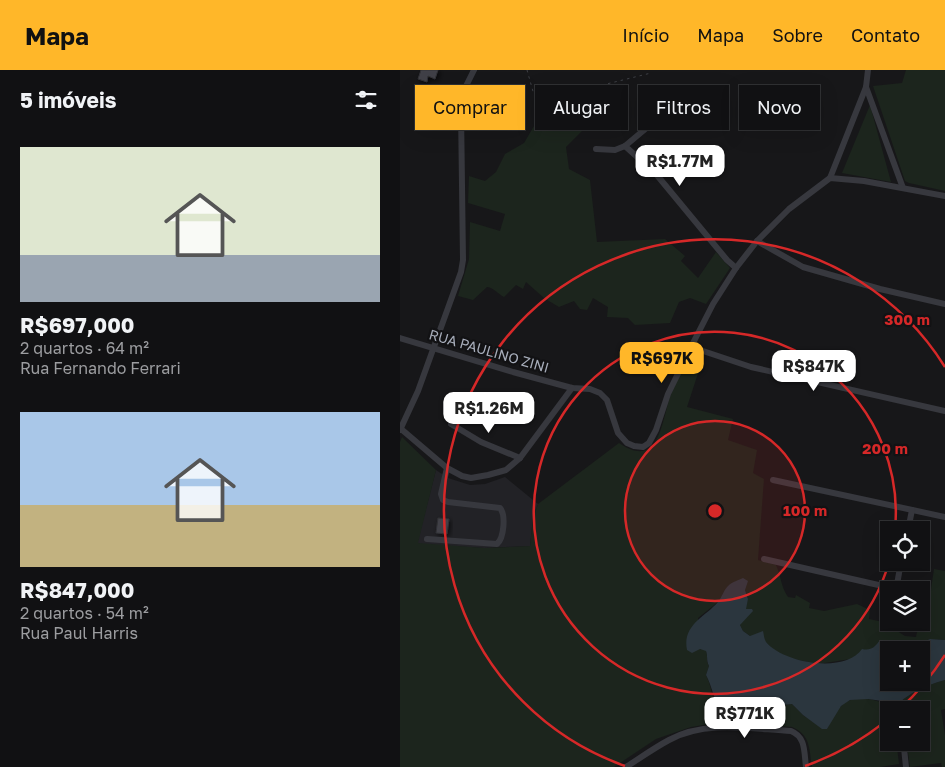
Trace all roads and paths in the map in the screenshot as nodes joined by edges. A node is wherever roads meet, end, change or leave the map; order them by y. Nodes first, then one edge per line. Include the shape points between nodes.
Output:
1 (474, 70) edge
2 (527, 70) edge
3 (868, 70) edge
4 (651, 73) dead end
5 (866, 87) junction
6 (644, 130) edge
7 (625, 146) junction
8 (596, 149) dead end
9 (830, 178) junction
10 (903, 188) junction
11 (945, 196) edge
12 (757, 241) junction
13 (736, 268) junction
14 (945, 304) edge
15 (400, 338) edge
16 (691, 347) junction
17 (432, 348) junction
18 (572, 388) junction
19 (945, 411) edge
20 (451, 424) dead end
21 (400, 429) edge
22 (520, 458) junction
23 (448, 468) junction
24 (773, 480) dead end
25 (912, 510) junction
26 (945, 517) edge
27 (910, 521) edge
28 (426, 539) dead end
29 (764, 559) dead end
30 (880, 585) edge
31 (904, 751) edge
32 (626, 767) edge
33 (806, 767) edge
34 (906, 767) edge

1 - 17 street via 466,86 462,110 463,260
2 - 4 path via 534,95 539,100
3 - 5 street
5 - 9 street
5 - 10 street
6 - 7 street
7 - 8 street via 615,150
7 - 13 street via 656,174
9 - 10 street
9 - 12 street via 789,209
10 - 11 street
12 - 13 street
12 - 14 street via 803,267
13 - 16 street via 712,304
15 - 17 street, RUA PAULINO ZINI
16 - 18 street, RUA PAULINO ZINI via 668,394 656,430 643,447 627,443 618,433 607,400 600,393
16 - 19 street via 750,367
17 - 18 street, RUA PAULINO ZINI
17 - 21 street via 418,391
18 - 22 street
20 - 22 street via 481,442
21 - 23 street
22 - 23 street via 506,470 471,478
23 - 28 street via 441,494 444,500 500,508 501,540 497,544
24 - 25 street
25 - 26 street
25 - 27 street
29 - 30 street
31 - 34 street
32 - 33 street via 670,739 694,730 722,727 798,734

